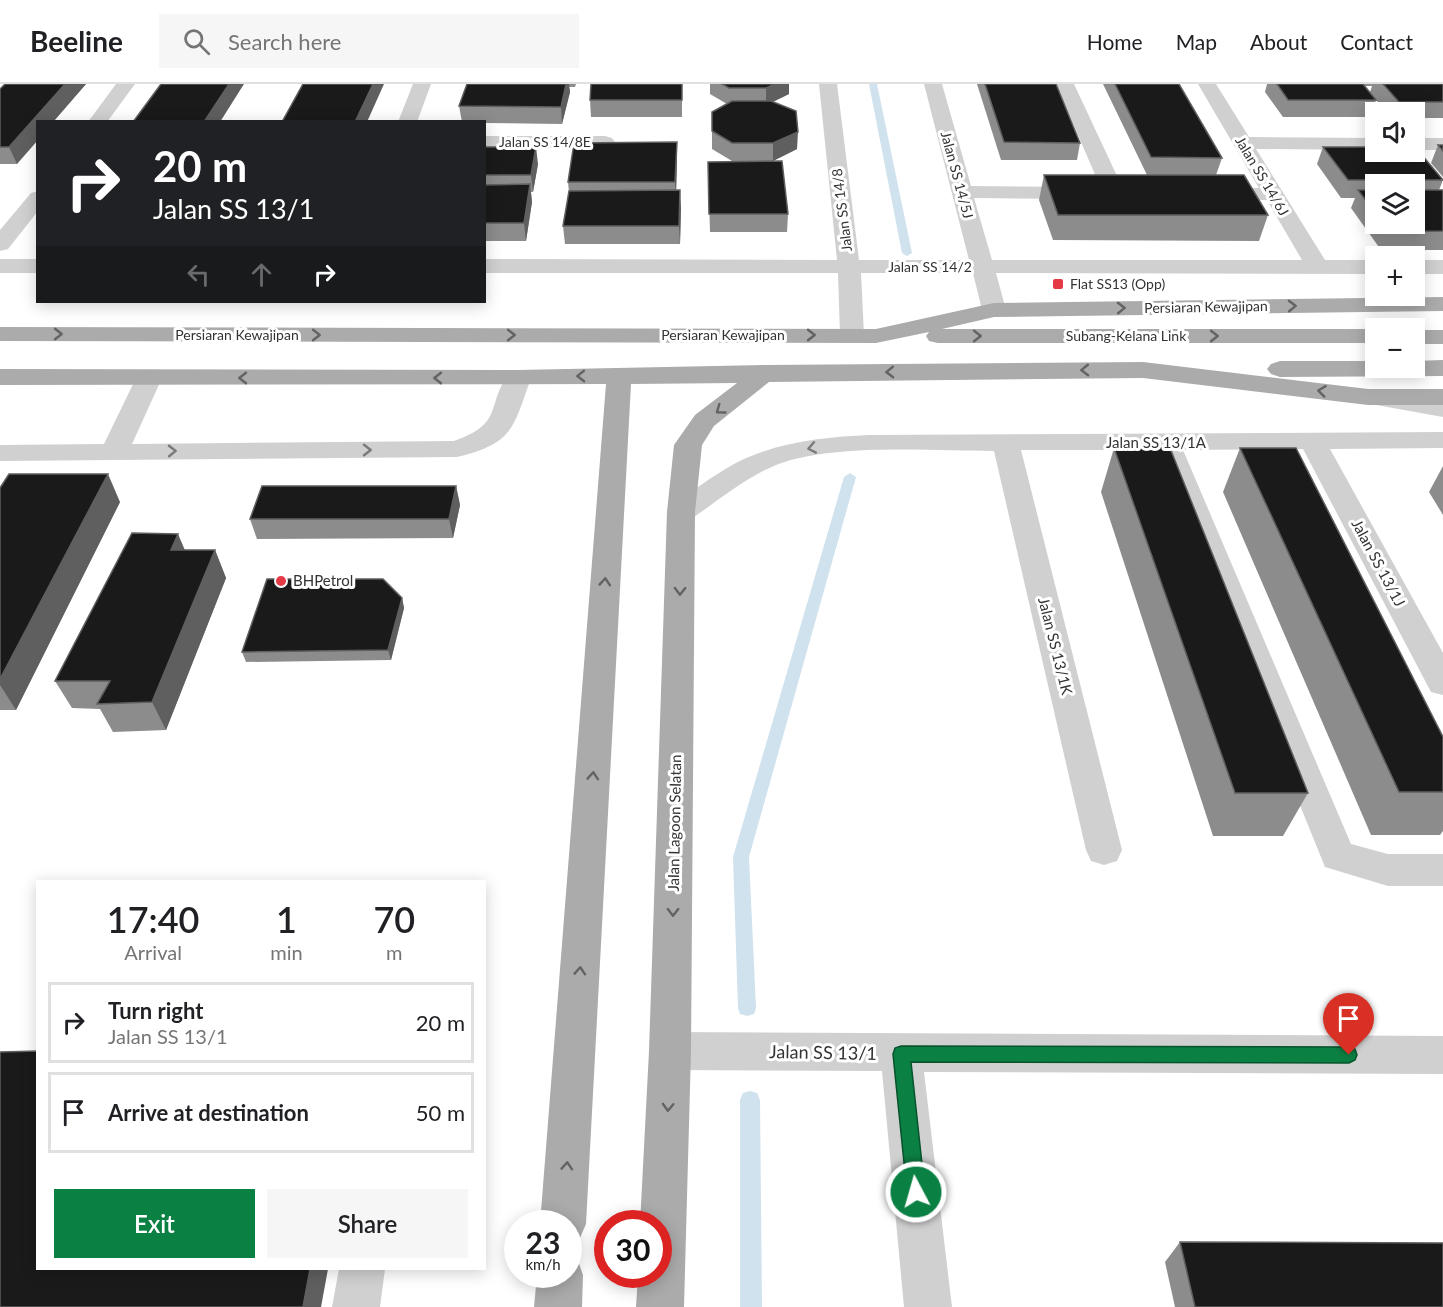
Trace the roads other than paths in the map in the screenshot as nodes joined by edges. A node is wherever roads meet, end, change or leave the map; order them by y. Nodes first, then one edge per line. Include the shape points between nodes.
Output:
1 (126, 84) edge
2 (422, 84) edge
3 (828, 84) edge
4 (933, 84) edge
5 (1065, 84) edge
6 (1207, 84) edge
7 (99, 120) edge
8 (408, 120) edge
9 (486, 142) edge
10 (605, 142) edge
11 (1243, 143) junction
12 (1365, 144) edge
13 (1425, 144) edge
14 (1443, 144) edge
15 (962, 192) junction
16 (1114, 193) junction
17 (1137, 193) edge
18 (1194, 194) edge
19 (1274, 194) junction
20 (36, 199) edge
21 (0, 244) edge
22 (0, 266) edge
23 (36, 266) edge
24 (486, 266) edge
25 (849, 267) junction
26 (981, 267) junction
27 (1318, 267) junction
28 (1365, 267) edge
29 (1425, 267) edge
30 (1443, 267) edge
31 (1443, 304) edge
32 (994, 310) junction
33 (0, 334) edge
34 (864, 336) junction
35 (1365, 336) edge
36 (1425, 337) edge
37 (1443, 337) edge
38 (1443, 368) edge
39 (1143, 370) junction
40 (765, 373) junction
41 (0, 376) edge
42 (619, 376) junction
43 (149, 378) junction
44 (518, 378) junction
45 (1368, 397) junction
46 (1443, 397) edge
47 (1443, 409) edge
48 (1443, 440) edge
49 (1313, 442) junction
50 (1006, 443) junction
51 (1167, 443) junction
52 (114, 452) junction
53 (0, 453) edge
54 (681, 512) junction
55 (1443, 683) edge
56 (1104, 850) dead end
57 (1443, 870) edge
58 (670, 1051) junction
59 (901, 1054) junction
60 (1443, 1055) edge
61 (564, 1210) edge
62 (362, 1270) edge
63 (559, 1288) edge
64 (356, 1307) edge
65 (558, 1307) edge
66 (660, 1307) edge
67 (928, 1307) edge

1 - 7 street
2 - 8 street
3 - 25 street, Jalan SS 14/8
4 - 15 street, Jalan SS 14/5J
5 - 16 street
6 - 11 street, Jalan SS 14/6J
9 - 10 street, Jalan SS 14/8E
11 - 12 street
11 - 19 street, Jalan SS 14/6J
13 - 14 street
15 - 16 street
15 - 26 street, Jalan SS 14/5J
16 - 17 street
18 - 19 street
19 - 27 street, Jalan SS 14/6J
20 - 21 street
22 - 23 street
24 - 25 street, Jalan SS 14/2
25 - 26 street, Jalan SS 14/2
25 - 34 street, Jalan SS 14/8
26 - 27 street, Jalan SS 14/2
26 - 32 street, Jalan SS 14/5J
27 - 28 street, Jalan SS 14/2
29 - 30 street
32 -> 31 main road, Persiaran Kewajipan
32 - 34 main road, Persiaran Kewajipan
33 -> 34 main road, Persiaran Kewajipan
34 -> 35 main road, Subang-Kelana Link
36 - 37 main road
38 - 39 main road
39 -> 40 main road
45 -> 39 main road
40 - 42 main road
40 -> 54 main road, Jalan Lagoon Selatan via 704,421 688,445
41 - 43 main road
42 -> 44 main road
61 -> 42 main road
44 -> 43 main road
43 - 52 street
52 -> 44 street via 457,449 480,441 500,427
45 - 46 main road
45 - 47 street
48 - 49 street, Jalan SS 13/1A
49 - 51 street, Jalan SS 13/1A
49 - 55 street, Jalan SS 13/1J
50 - 51 street, Jalan SS 13/1A
50 -> 54 street, Jalan SS 13/1A via 870,443 821,446 782,454 751,466
50 - 56 street, Jalan SS 13/1K
51 - 57 street via 1338,856 1388,870
52 - 53 street
54 -> 58 main road, Jalan Lagoon Selatan
58 - 59 street, Jalan SS 13/1
58 -> 66 main road, Jalan Lagoon Selatan
59 - 60 street, Jalan SS 13/1
59 - 67 street
62 - 64 street
63 - 65 main road

